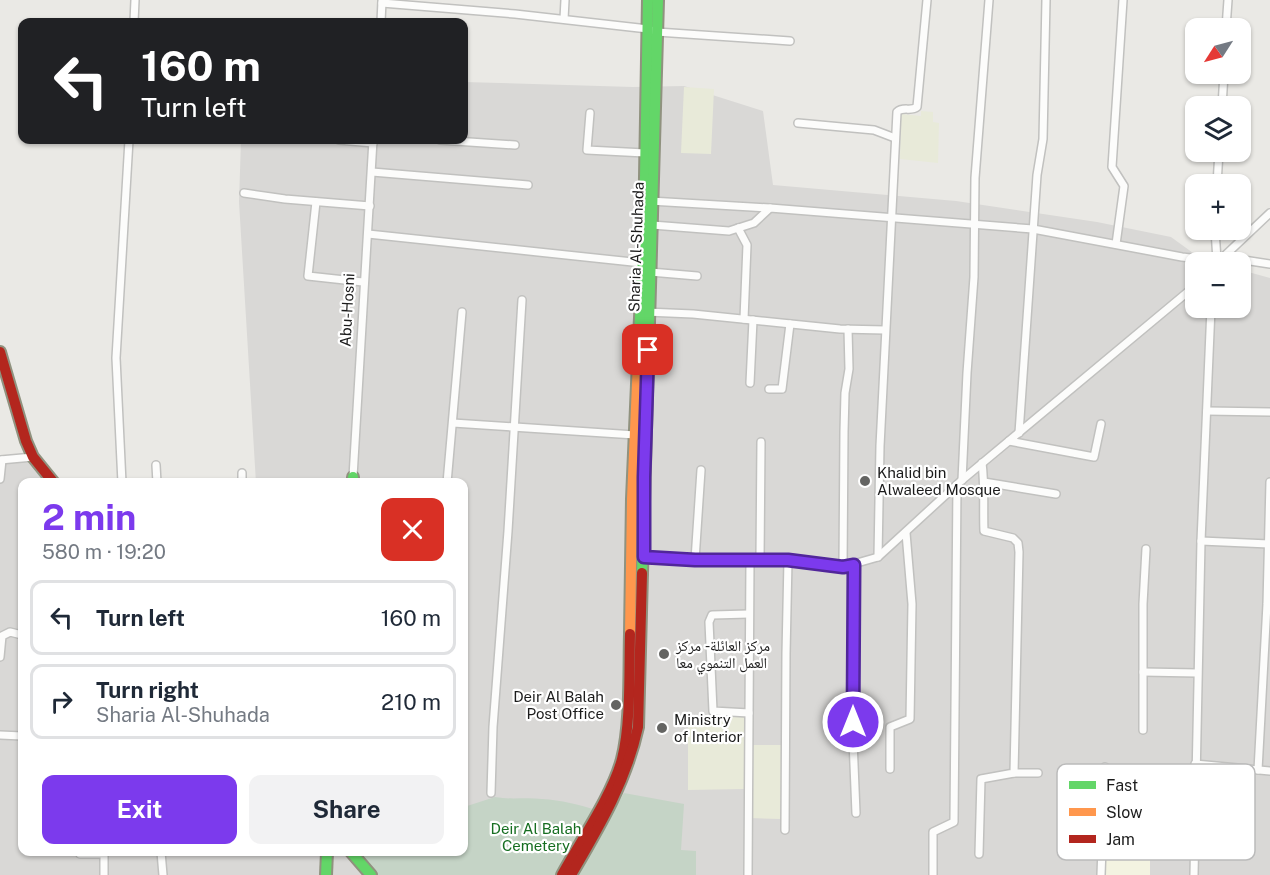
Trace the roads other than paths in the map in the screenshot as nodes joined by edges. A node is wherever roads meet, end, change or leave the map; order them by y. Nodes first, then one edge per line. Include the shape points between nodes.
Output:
1 (135, 0) edge
2 (565, 0) edge
3 (648, 0) edge
4 (658, 0) edge
5 (927, 0) edge
6 (988, 0) edge
7 (1046, 0) edge
8 (1123, 0) edge
9 (1228, 0) edge
10 (382, 2) edge
11 (134, 18) edge
12 (381, 18) edge
13 (1227, 18) edge
14 (564, 19) junction
15 (652, 30) junction
16 (790, 41) dead end
17 (590, 113) dead end
18 (798, 123) dead end
19 (895, 138) junction
20 (468, 142) edge
21 (129, 144) edge
22 (373, 144) edge
23 (515, 145) dead end
24 (645, 153) junction
25 (372, 172) junction
26 (528, 185) dead end
27 (244, 193) dead end
28 (649, 201) junction
29 (316, 202) junction
30 (370, 206) junction
31 (770, 208) junction
32 (1270, 213) edge
33 (891, 219) junction
34 (975, 223) junction
35 (652, 225) junction
36 (738, 228) junction
37 (1033, 229) junction
38 (369, 234) junction
39 (1116, 244) junction
40 (1228, 252) edge
41 (1185, 257) edge
42 (642, 263) junction
43 (1251, 263) edge
44 (1270, 264) edge
45 (650, 272) junction
46 (697, 276) dead end
47 (363, 282) junction
48 (1185, 294) edge
49 (522, 300) dead end
50 (462, 312) dead end
51 (645, 312) junction
52 (1211, 318) edge
53 (744, 319) junction
54 (753, 320) junction
55 (790, 324) junction
56 (848, 329) junction
57 (885, 330) junction
58 (0, 352) edge
59 (750, 383) dead end
60 (770, 389) dead end
61 (1207, 411) junction
62 (1270, 412) edge
63 (453, 423) junction
64 (1101, 424) dead end
65 (514, 427) junction
66 (1019, 433) junction
67 (635, 435) junction
68 (1009, 441) junction
69 (761, 442) dead end
70 (33, 457) junction
71 (1, 460) edge
72 (982, 464) junction
73 (156, 465) dead end
74 (702, 470) dead end
75 (242, 473) dead end
76 (50, 478) edge
77 (122, 478) edge
78 (157, 478) edge
79 (242, 478) edge
80 (353, 478) edge
81 (448, 478) edge
82 (0, 479) edge
83 (959, 482) junction
84 (984, 482) junction
85 (1270, 482) edge
86 (1056, 494) dead end
87 (906, 533) junction
88 (1201, 541) junction
89 (1269, 544) edge
90 (1146, 549) dead end
91 (638, 556) junction
92 (878, 557) junction
93 (760, 559) junction
94 (695, 560) junction
95 (750, 560) junction
96 (788, 560) junction
97 (854, 565) junction
98 (843, 567) junction
99 (1269, 604) edge
100 (749, 614) junction
101 (18, 634) edge
102 (0, 657) edge
103 (1143, 672) junction
104 (1197, 673) junction
105 (749, 713) junction
106 (1143, 730) dead end
107 (0, 735) edge
108 (18, 736) edge
109 (1195, 764) edge
110 (890, 769) dead end
111 (1255, 770) edge
112 (1258, 770) junction
113 (1270, 771) edge
114 (1014, 773) junction
115 (1038, 773) dead end
116 (491, 793) dead end
117 (856, 813) dead end
118 (785, 830) dead end
119 (979, 854) dead end
120 (103, 856) edge
121 (161, 856) edge
122 (327, 856) edge
123 (354, 856) edge
124 (1102, 860) edge
125 (1194, 860) edge
126 (748, 874) edge
127 (104, 875) edge
128 (163, 875) edge
129 (326, 875) edge
130 (371, 875) edge
131 (562, 875) edge
132 (571, 875) edge
133 (933, 875) edge
134 (1101, 875) edge
135 (1194, 875) edge

1 - 11 street
2 - 14 street
3 - 15 main road, Sharia Al-Shuhada
4 - 15 main road, Sharia Al-Shuhada
5 - 19 street via 919,102 914,110 897,112
6 - 34 street
7 - 37 street via 1043,139
8 - 39 street via 1112,167 1124,186
9 - 13 street
10 - 12 street
10 - 14 street
14 - 15 street
15 - 16 street
15 - 24 main road, Sharia Al-Shuhada
15 - 28 main road, Sharia Al-Shuhada
17 - 24 street via 587,150
18 - 19 street via 874,130
19 - 33 street
20 - 23 street
21 - 77 street via 116,358
22 - 25 street, Abu-Hosni
24 - 28 main road, Sharia Al-Shuhada
25 - 26 street
25 - 30 street, Abu-Hosni
27 - 29 street
28 - 31 street
28 - 35 main road, Sharia Al-Shuhada
28 - 42 main road, Sharia Al-Shuhada
29 - 30 street
29 - 47 street via 308,276
30 - 38 street, Abu-Hosni
31 - 33 street
31 - 36 street via 754,223
32 - 40 street
33 - 34 street
33 - 57 street
34 - 37 street
34 - 83 street
35 - 36 street via 729,231
35 - 45 main road, Sharia Al-Shuhada
36 - 53 street via 747,245
37 - 39 street
37 - 66 street
38 - 42 street
38 - 47 street, Abu-Hosni
39 - 41 street
42 - 51 main road, Sharia Al-Shuhada
43 - 44 street
45 - 46 street
45 - 51 main road, Sharia Al-Shuhada
47 - 80 street, Abu-Hosni
48 - 66 street
49 - 65 street
50 - 63 street
51 - 53 street
51 - 67 main road, Sharia Al-Shuhada
51 - 91 main road, Sharia Al-Shuhada via 644,477
52 - 61 street
53 - 54 street
54 - 55 street
54 - 59 street
55 - 56 street
55 - 60 street via 782,389
56 - 57 street
56 - 98 street
57 - 92 street
58 - 70 main road
61 - 62 street
61 - 88 street
63 - 65 street
63 - 81 street
64 - 68 street via 1094,457
65 - 67 street
65 - 116 street
66 - 68 street
67 - 91 main road, Sharia Al-Shuhada
68 - 72 street
69 - 93 street
70 - 71 street
70 - 76 main road
71 - 82 street
72 - 83 street
72 - 84 street
73 - 78 street
74 - 94 street
75 - 79 street
83 - 87 street
83 - 133 street via 954,822 933,832
84 - 86 street
84 - 114 street via 984,531 1013,538 1018,543
85 - 89 street
87 - 92 street
87 - 110 street via 912,604 910,718 890,728
88 - 89 street
88 - 104 street
89 - 99 street
90 - 103 street
91 - 94 street
91 - 131 main road, Sharia Al-Shuhada via 622,760 611,788
91 - 132 main road, Sharia Al-Shuhada via 638,727 620,790
92 - 97 street
93 - 95 street
93 - 96 street
94 - 95 street
95 - 100 street
96 - 98 street
96 - 118 street
97 - 98 street
97 - 117 street
99 - 112 street
100 - 105 street
100 - 105 street via 712,615 709,622 713,711
101 - 102 street via 2,636
103 - 104 street
103 - 106 street
104 - 109 street
105 - 126 street
107 - 108 street
111 - 112 street
112 - 113 street
114 - 115 street
114 - 119 street via 981,779
120 - 127 street
121 - 128 street
122 - 129 main road
123 - 130 main road
124 - 134 street
125 - 135 street

